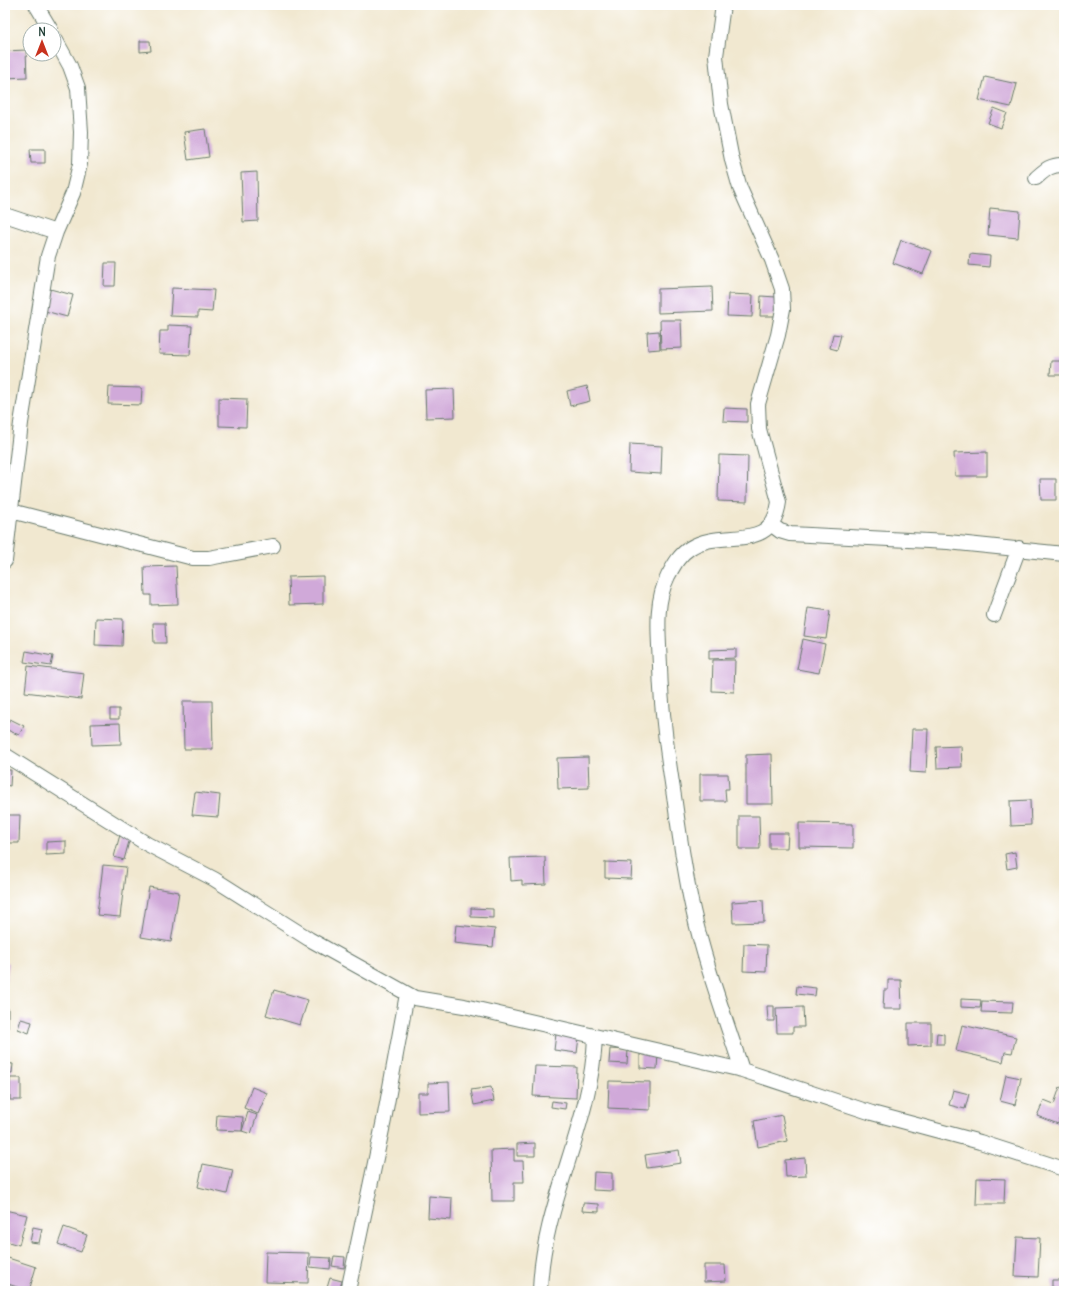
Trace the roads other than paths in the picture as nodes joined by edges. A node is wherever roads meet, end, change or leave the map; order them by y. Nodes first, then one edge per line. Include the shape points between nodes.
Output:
1 (36, 5) edge
2 (723, 5) edge
3 (46, 22) edge
4 (62, 51) edge
5 (1064, 165) edge
6 (1036, 178) dead end
7 (5, 215) edge
8 (56, 232) junction
9 (11, 511) junction
10 (772, 525) junction
11 (273, 546) dead end
12 (1019, 548) junction
13 (1064, 554) edge
14 (5, 561) edge
15 (994, 615) dead end
16 (5, 755) edge
17 (407, 994) junction
18 (595, 1037) junction
19 (742, 1070) junction
20 (1064, 1169) edge
21 (348, 1291) edge
22 (540, 1291) edge

1 - 3 street
2 - 10 street via 716,56 721,104 732,160 740,188 782,289 783,310 778,335 758,404 759,429 779,502
4 - 8 street via 78,88 80,164 73,193
5 - 6 street via 1047,168
7 - 8 street
8 - 9 street via 48,256 21,423
9 - 11 street via 193,558 209,558
9 - 14 street
10 - 12 street via 790,534
10 - 19 street via 754,535 708,542 690,548 677,560 664,584 658,613 664,729 693,910
12 - 13 street
12 - 15 street
16 - 17 street via 147,844 214,879 309,939
17 - 18 street via 415,998 464,1006
17 - 21 street
18 - 19 street
18 - 22 street via 593,1065 584,1110 552,1216 541,1266
19 - 20 street via 872,1113 980,1142

